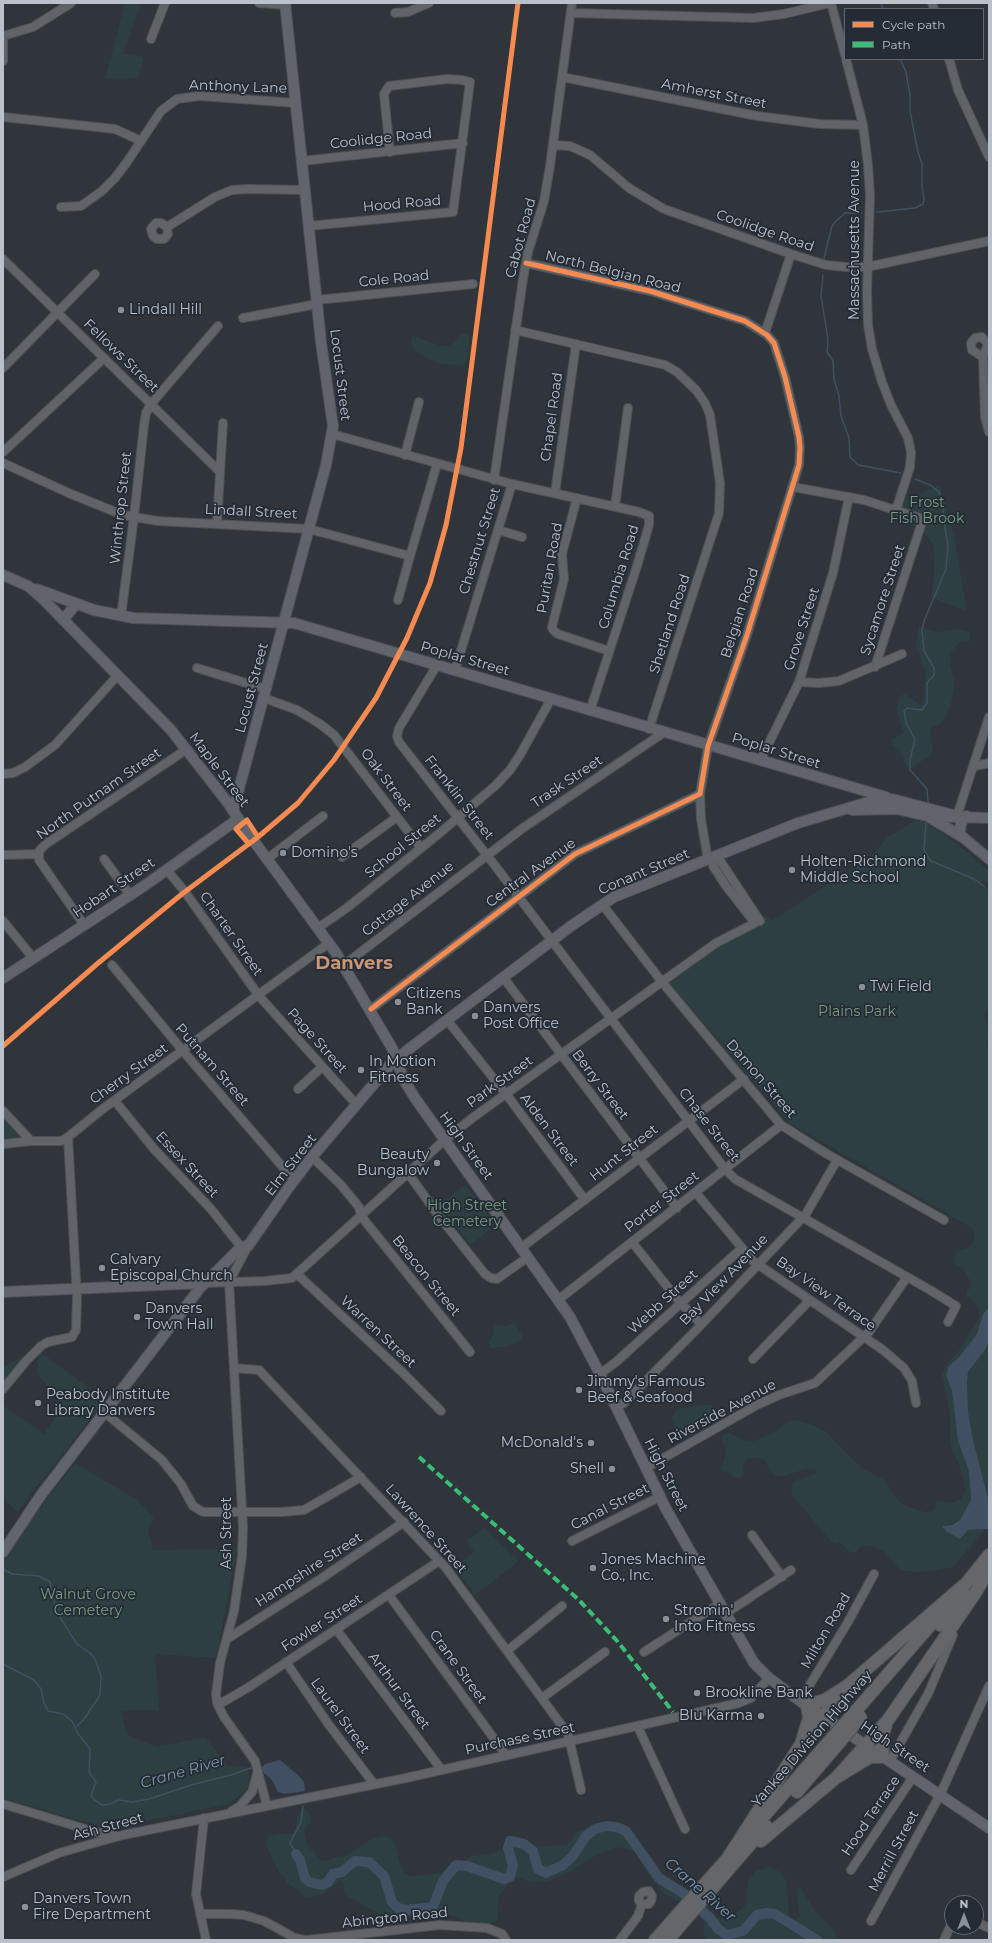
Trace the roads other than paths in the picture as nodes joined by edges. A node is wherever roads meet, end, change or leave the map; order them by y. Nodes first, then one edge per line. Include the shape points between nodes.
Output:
1 (71, 3) edge
2 (165, 3) edge
3 (259, 3) edge
4 (430, 3) edge
5 (572, 3) edge
6 (830, 3) edge
7 (285, 4) edge
8 (395, 13) dead end
9 (571, 13) junction
10 (3, 36) edge
11 (151, 39) dead end
12 (844, 51) edge
13 (846, 60) edge
14 (949, 60) edge
15 (3, 61) edge
16 (562, 77) junction
17 (296, 102) junction
18 (3, 117) edge
19 (863, 125) junction
20 (141, 141) junction
21 (463, 143) junction
22 (553, 144) junction
23 (390, 152) junction
24 (989, 157) edge
25 (302, 161) junction
26 (305, 190) junction
27 (61, 207) dead end
28 (167, 226) dead end
29 (309, 226) junction
30 (989, 241) edge
31 (791, 254) junction
32 (3, 259) edge
33 (526, 263) junction
34 (867, 266) junction
35 (95, 274) dead end
36 (473, 284) dead end
37 (317, 302) junction
38 (57, 312) junction
39 (243, 318) dead end
40 (218, 326) dead end
41 (515, 330) junction
42 (765, 333) junction
43 (576, 344) junction
44 (983, 357) dead end
45 (104, 358) junction
46 (3, 368) edge
47 (419, 402) dead end
48 (151, 404) junction
49 (628, 408) dead end
50 (223, 422) dead end
51 (989, 432) edge
52 (332, 434) junction
53 (3, 452) edge
54 (405, 454) junction
55 (3, 463) edge
56 (437, 464) junction
57 (220, 472) junction
58 (494, 480) junction
59 (512, 484) junction
60 (793, 488) junction
61 (555, 493) junction
62 (849, 497) junction
63 (577, 498) junction
64 (614, 506) junction
65 (896, 510) junction
66 (134, 518) junction
67 (217, 524) junction
68 (309, 529) junction
69 (498, 530) junction
70 (522, 537) dead end
71 (410, 556) junction
72 (3, 575) edge
73 (28, 586) junction
74 (398, 600) dead end
75 (76, 604) junction
76 (121, 616) junction
77 (63, 620) junction
78 (284, 622) junction
79 (609, 651) junction
80 (902, 654) dead end
81 (437, 665) junction
82 (875, 666) junction
83 (197, 668) dead end
84 (455, 670) junction
85 (118, 675) junction
86 (799, 682) junction
87 (265, 694) junction
88 (551, 699) junction
89 (590, 712) junction
90 (989, 717) edge
91 (649, 728) junction
92 (663, 733) junction
93 (708, 746) junction
94 (186, 749) junction
95 (760, 761) junction
96 (989, 763) edge
97 (974, 766) junction
98 (3, 774) edge
99 (846, 788) junction
100 (700, 794) junction
101 (892, 799) junction
102 (872, 801) junction
103 (848, 809) junction
104 (897, 809) junction
105 (931, 813) junction
106 (236, 815) junction
107 (323, 816) dead end
108 (946, 816) junction
109 (962, 816) junction
110 (397, 817) junction
111 (458, 817) junction
112 (989, 818) edge
113 (962, 835) junction
114 (421, 848) junction
115 (3, 854) edge
116 (39, 854) junction
117 (487, 855) junction
118 (342, 857) dead end
119 (104, 859) dead end
120 (267, 859) junction
121 (711, 859) junction
122 (989, 859) edge
123 (167, 870) junction
124 (130, 895) junction
125 (518, 897) junction
126 (602, 904) junction
127 (3, 921) edge
128 (84, 925) junction
129 (318, 928) junction
130 (551, 941) junction
131 (329, 943) junction
132 (33, 958) junction
133 (112, 965) dead end
134 (344, 965) junction
135 (503, 977) junction
136 (3, 978) edge
137 (662, 982) junction
138 (259, 996) junction
139 (371, 1009) junction
140 (611, 1018) junction
141 (447, 1020) junction
142 (183, 1051) junction
143 (560, 1055) junction
144 (396, 1060) junction
145 (322, 1067) junction
146 (744, 1079) junction
147 (298, 1089) dead end
148 (506, 1094) junction
149 (115, 1101) junction
150 (356, 1104) junction
151 (3, 1111) edge
152 (688, 1120) junction
153 (782, 1125) junction
154 (68, 1137) junction
155 (444, 1141) junction
156 (31, 1142) junction
157 (3, 1144) edge
158 (312, 1157) junction
159 (639, 1159) junction
160 (837, 1160) junction
161 (725, 1169) junction
162 (408, 1173) junction
163 (294, 1180) junction
164 (696, 1193) junction
165 (585, 1200) junction
166 (677, 1208) junction
167 (361, 1216) junction
168 (803, 1217) junction
169 (944, 1220) dead end
170 (632, 1242) junction
171 (245, 1246) junction
172 (521, 1248) junction
173 (742, 1248) junction
174 (528, 1257) junction
175 (758, 1264) junction
176 (297, 1274) junction
177 (907, 1277) junction
178 (229, 1282) junction
179 (204, 1283) junction
180 (179, 1284) junction
181 (76, 1289) junction
182 (3, 1292) edge
183 (558, 1300) junction
184 (810, 1300) junction
185 (189, 1303) junction
186 (681, 1303) junction
187 (948, 1322) dead end
188 (701, 1324) junction
189 (864, 1337) junction
190 (470, 1352) dead end
191 (753, 1359) dead end
192 (234, 1368) junction
193 (600, 1374) junction
194 (3, 1389) edge
195 (916, 1403) dead end
196 (616, 1407) junction
197 (441, 1410) dead end
198 (105, 1413) junction
199 (646, 1468) junction
200 (361, 1477) junction
201 (661, 1496) junction
202 (242, 1512) junction
203 (404, 1522) junction
204 (752, 1535) dead end
205 (572, 1541) dead end
206 (3, 1552) edge
207 (989, 1555) edge
208 (440, 1561) junction
209 (989, 1566) edge
210 (989, 1569) edge
211 (791, 1570) dead end
212 (874, 1574) dead end
213 (782, 1577) junction
214 (964, 1586) junction
215 (389, 1595) junction
216 (719, 1604) junction
217 (562, 1606) dead end
218 (725, 1614) junction
219 (336, 1629) junction
220 (953, 1635) dead end
221 (227, 1639) junction
222 (507, 1651) junction
223 (605, 1652) dead end
224 (644, 1652) dead end
225 (286, 1662) junction
226 (769, 1678) junction
227 (847, 1686) junction
228 (989, 1686) edge
229 (542, 1698) junction
230 (803, 1703) junction
231 (218, 1705) junction
232 (823, 1715) junction
233 (858, 1715) junction
234 (888, 1720) junction
235 (638, 1727) junction
236 (570, 1742) junction
237 (801, 1744) junction
238 (866, 1745) junction
239 (506, 1755) junction
240 (886, 1759) junction
241 (257, 1769) junction
242 (441, 1769) junction
243 (837, 1777) junction
244 (913, 1777) junction
245 (374, 1784) junction
246 (580, 1790) dead end
247 (940, 1795) junction
248 (3, 1804) edge
249 (267, 1806) junction
250 (772, 1813) junction
251 (224, 1814) junction
252 (204, 1818) junction
253 (989, 1828) edge
254 (685, 1829) dead end
255 (92, 1831) junction
256 (755, 1833) junction
257 (123, 1835) junction
258 (88, 1845) junction
259 (851, 1870) dead end
260 (3, 1877) edge
261 (642, 1904) dead end
262 (200, 1914) junction
263 (684, 1914) junction
264 (871, 1921) dead end
265 (206, 1940) edge
266 (306, 1940) edge
267 (506, 1940) edge
268 (620, 1940) edge
269 (655, 1940) edge
270 (668, 1940) edge

1 - 10 street via 33,27
2 - 11 street
3 - 7 street
4 - 8 street via 408,12
5 - 9 street, Cabot Road
6 - 9 street via 784,14 753,18
6 - 12 street
7 - 17 main road, Locust Street
9 - 16 street, Cabot Road
10 - 15 street
13 - 19 street, Massachusetts Avenue
14 - 24 street via 958,90
16 - 19 street, Amherst Street via 763,117 820,124
16 - 22 street, Cabot Road
17 - 20 street, Anthony Lane via 183,97 164,107
17 - 25 main road, Locust Street
18 - 20 street via 115,129
19 - 34 street, Massachusetts Avenue via 870,195
20 - 27 street, Anthony Lane via 115,178 94,197 81,206
21 - 23 street, Coolidge Road
21 - 23 street via 470,82 447,80 395,84 389,86 384,94
21 - 29 street, Hood Road via 453,212
22 - 31 street, Coolidge Road via 570,146 590,155 629,188 664,209
22 - 33 street, Cabot Road via 544,201
23 - 25 street, Coolidge Road
25 - 26 main road, Locust Street
26 - 28 street via 232,190 215,197
26 - 29 main road, Locust Street
29 - 37 main road, Locust Street
30 - 34 street, Coolidge Road
31 - 34 street, Coolidge Road via 835,266
31 - 42 street
32 - 38 street, Fellows Street
33 - 41 street, Cabot Road
33 - 42 street, North Belgian Road via 650,291 745,321
34 - 65 street, Massachusetts Avenue via 867,313 872,349 886,392 912,452
35 - 38 street
36 - 37 street, Cole Road
37 - 39 street, Cole Road
37 - 52 main road, Locust Street
38 - 45 street, Fellows Street
38 - 46 street
40 - 48 street
41 - 43 street, Shetland Road
41 - 58 street, Cabot Road
42 - 60 street, North Belgian Road via 778,352 799,437 800,456
43 - 61 street, Chapel Road
43 - 91 street, Shetland Road via 665,365 677,372 696,390 710,415 720,483 719,513
44 - 51 street via 985,417
45 - 48 street, Fellows Street
45 - 53 street
47 - 54 street
48 - 57 street, Fellows Street
48 - 66 street, Winthrop Street via 144,425
49 - 64 street
50 - 57 street
52 - 54 street, Chestnut Street
52 - 68 main road, Locust Street
54 - 56 street, Chestnut Street
55 - 66 street, Lindall Street via 71,494
56 - 58 street, Chestnut Street
56 - 71 street
57 - 67 street
58 - 59 street, Chestnut Street
59 - 61 street, Columbia Road
59 - 69 street, Chestnut Street
60 - 62 street
60 - 93 street, Belgian Road via 727,695
61 - 63 street, Columbia Road
62 - 65 street
62 - 86 street, Grove Street via 835,567
63 - 64 street, Columbia Road
63 - 79 street, Puritan Road via 562,554 564,579 552,627 558,634
64 - 79 street, Columbia Road via 646,514 650,520
65 - 82 street, Sycamore Street via 923,519
66 - 67 street, Lindall Street
66 - 76 street, Winthrop Street
67 - 68 street, Lindall Street
68 - 71 street, Lindall Street
68 - 78 main road, Locust Street
69 - 70 street
69 - 84 street, Chestnut Street
71 - 74 street
72 - 73 main road, Maple Street
73 - 75 main road, Poplar Street
73 - 77 main road, Maple Street
75 - 76 main road, Poplar Street
75 - 77 main road
76 - 78 main road, Poplar Street
77 - 85 main road, Maple Street
78 - 81 main road, Poplar Street
78 - 87 main road, Locust Street
79 - 89 street, Columbia Road
80 - 82 street
81 - 84 main road, Poplar Street
81 - 111 street, Franklin Street via 399,728 397,739
82 - 86 street via 838,681
83 - 87 street, Oak Street
84 - 88 main road, Poplar Street
85 - 94 main road, Maple Street via 154,711
85 - 98 street via 54,745 25,767 13,773
86 - 95 street, Grove Street
87 - 106 main road, Locust Street
87 - 110 street, Oak Street via 297,710 331,732
88 - 89 main road, Poplar Street
88 - 111 street, School Street via 510,770
89 - 91 main road, Poplar Street
90 - 97 street
91 - 92 main road, Poplar Street
92 - 93 main road, Poplar Street
92 - 117 street, Trask Street via 543,813
93 - 95 main road, Poplar Street
93 - 100 street
94 - 106 main road, Maple Street
94 - 116 street, North Putnam Street via 46,844
95 - 99 main road, Poplar Street
96 - 97 street
97 - 109 street
99 - 101 main road, Poplar Street
99 - 102 main road, Poplar Street
99 - 103 main road via 854,798
100 - 121 street via 701,819
100 - 125 street, Central Avenue via 585,848
101 - 102 main road, Conant Street
101 - 105 main road, Conant Street
102 - 103 main road, Conant Street
102 - 104 main road, Poplar Street
103 - 104 main road, Conant Street
103 - 121 main road, Conant Street via 798,823
104 - 105 main road, Conant Street
105 - 108 main road, Conant Street
105 - 109 main road, Conant Street
105 - 113 main road
106 - 120 main road, Maple Street
106 - 123 main road, Hobart Street
107 - 120 street
108 - 109 main road, Conant Street
108 - 113 main road
109 - 112 main road, Conant Street
109 - 113 main road
110 - 114 street, Oak Street
110 - 118 street
111 - 114 street, School Street
111 - 117 street, Franklin Street
113 - 122 main road
114 - 129 street, School Street
115 - 116 street
116 - 128 street, North Putnam Street via 39,860
117 - 125 street, Franklin Street
117 - 134 street, Cottage Avenue
119 - 124 street
120 - 129 main road, Maple Street
121 - 126 main road, Conant Street
121 - 137 street, Park Street via 726,886 757,922 716,943
123 - 124 main road, Hobart Street
123 - 138 street, Charter Street
124 - 128 main road, Hobart Street
125 - 130 street, Franklin Street
125 - 139 street, Central Avenue
126 - 130 main road, Conant Street
126 - 137 street, Damon Street
127 - 132 street
128 - 132 main road, Hobart Street
129 - 131 main road, Maple Street
130 - 135 main road, Conant Street
130 - 140 street, Chase Street
131 - 134 main road, Maple Street
131 - 138 street, Cherry Street
132 - 136 main road, Hobart Street
133 - 142 street, Putnam Street
134 - 139 main road, Maple Street
135 - 141 main road, Conant Street
135 - 143 street, Berry Street
137 - 140 street, Park Street
137 - 146 street, Damon Street
138 - 142 street, Cherry Street
138 - 145 street, Page Street
139 - 144 main road, Maple Street
140 - 143 street, Park Street
140 - 152 street, Chase Street
141 - 144 main road, Conant Street
141 - 148 street, Alden Street
142 - 149 street, Cherry Street
142 - 163 street, Putnam Street
143 - 148 street, Park Street
143 - 159 street, Berry Street
144 - 150 main road, Elm Street
144 - 155 main road, High Street via 414,1098
145 - 147 street
145 - 150 street, Page Street
146 - 152 street, Hunt Street
146 - 153 street, Damon Street
148 - 155 street, Park Street
148 - 165 street, Alden Street
149 - 154 street, Cherry Street
149 - 171 street, Essex Street via 154,1149
150 - 158 main road, Elm Street
151 - 156 street
152 - 159 street, Hunt Street
152 - 161 street, Chase Street
153 - 160 street, Damon Street
153 - 161 street, Porter Street
154 - 156 street via 62,1141
154 - 181 street
155 - 162 street, Park Street
155 - 172 main road, High Street
156 - 157 street
158 - 163 main road, Elm Street
158 - 167 street, Beacon Street via 341,1185 359,1208
159 - 165 street, Hunt Street
159 - 166 street, Berry Street
160 - 168 street, Bay View Avenue
160 - 169 street, Damon Street
161 - 164 street, Porter Street
161 - 168 street, Chase Street via 735,1179
162 - 167 street, Park Street
162 - 174 street via 485,1274 497,1279
163 - 171 main road, Elm Street
164 - 166 street, Porter Street
164 - 173 street, Bay View Terrace
165 - 172 street, Hunt Street
166 - 170 street, Porter Street
167 - 176 street, Park Street
167 - 190 street, Beacon Street
168 - 175 street, Bay View Avenue
168 - 177 street, Chase Street
170 - 183 street, Porter Street
170 - 186 street
171 - 178 street
171 - 179 main road, Elm Street
172 - 174 main road, High Street
173 - 175 street, Bay View Terrace
173 - 186 street, Webb Street
174 - 183 main road, High Street
175 - 184 street, Bay View Terrace
175 - 188 street, Bay View Avenue
176 - 178 street, Park Street via 284,1280
176 - 197 street, Warren Street
177 - 187 street, Chase Street via 956,1306
177 - 189 street, Riverside Avenue
178 - 179 street, Park Street
178 - 192 street, Ash Street
179 - 180 main road
179 - 185 main road, Elm Street
180 - 181 main road
180 - 185 main road
181 - 182 main road
181 - 194 street via 78,1325 75,1333 67,1340 48,1342 41,1346
183 - 193 main road, High Street via 570,1317
184 - 189 street, Bay View Terrace
184 - 191 street
185 - 198 main road, Elm Street
186 - 188 street
186 - 193 street, Webb Street
188 - 196 street, Bay View Avenue via 624,1403
189 - 195 street, Bay View Terrace via 907,1372 912,1381
189 - 199 street, Riverside Avenue via 815,1383 779,1394 757,1405
192 - 200 street, Lawrence Street via 259,1370
192 - 202 street, Ash Street
193 - 196 main road, High Street
196 - 199 main road, High Street
198 - 202 street via 162,1460 197,1510
198 - 206 main road, Elm Street via 37,1500
199 - 201 main road, High Street
200 - 202 street via 304,1510
200 - 203 street, Lawrence Street
201 - 205 street, Canal Street
201 - 216 main road, High Street
202 - 221 street, Ash Street via 241,1568
203 - 208 street, Lawrence Street
203 - 221 street, Hampshire Street
204 - 213 street
207 - 214 highway, Yankee Division Highway
208 - 215 street, Fowler Street
208 - 222 street, Lawrence Street
209 - 233 highway, Yankee Division Highway
210 - 234 highway
211 - 213 street
212 - 230 street, Milton Road
213 - 218 street
214 - 227 highway
214 - 233 highway, Yankee Division Highway
215 - 219 street, Fowler Street
215 - 239 street, Crane Street
216 - 218 main road, High Street
216 - 224 street
217 - 222 street
218 - 226 main road, High Street via 749,1655
219 - 225 street, Fowler Street
219 - 242 street, Arthur Street
220 - 240 street via 923,1704
221 - 231 street, Ash Street via 216,1685
222 - 229 street, Lawrence Street
223 - 229 street
225 - 231 street, Fowler Street
225 - 245 street, Laurel Street
226 - 230 main road, High Street
226 - 235 street, Purchase Street via 751,1698 739,1703
227 - 230 highway via 825,1700
227 - 232 highway
228 - 247 street, Merrill Street
229 - 236 street, Lawrence Street via 568,1734
230 - 232 main road, High Street
230 - 237 highway via 809,1718
231 - 241 street, Ash Street via 227,1722 252,1754
232 - 237 highway
232 - 238 main road, High Street
233 - 250 highway, Yankee Division Highway, bridge
234 - 238 highway
234 - 240 highway via 882,1737
235 - 236 street, Purchase Street
235 - 254 street
236 - 239 street, Purchase Street
236 - 246 street, Lawrence Street
237 - 250 highway
238 - 240 main road, High Street
238 - 243 highway
239 - 242 street, Purchase Street
240 - 243 highway via 870,1757
240 - 244 main road, High Street
241 - 249 street, Ash Street
241 - 251 street, Ash Street via 255,1786 246,1800
242 - 245 street, Purchase Street
243 - 250 highway
244 - 247 main road, High Street
244 - 259 street, Hood Terrace
245 - 249 street, Purchase Street
247 - 253 main road, High Street
247 - 264 street, Merrill Street
248 - 255 street
249 - 251 street, Ash Street
250 - 256 highway, Yankee Division Highway
250 - 256 highway
251 - 252 street, Ash Street
252 - 257 street, Ash Street
252 - 262 street via 196,1894
255 - 257 street
255 - 258 street
256 - 263 highway, Yankee Division Highway
257 - 258 street, Ash Street
258 - 260 street, Ash Street via 40,1860
261 - 268 street via 638,1916
262 - 265 street
262 - 266 street, Abington Road via 244,1915 264,1921 295,1938
263 - 269 highway, Yankee Division Highway
263 - 270 highway, Yankee Division Highway
266 - 267 street, Abington Road via 440,1925 487,1928 502,1934

